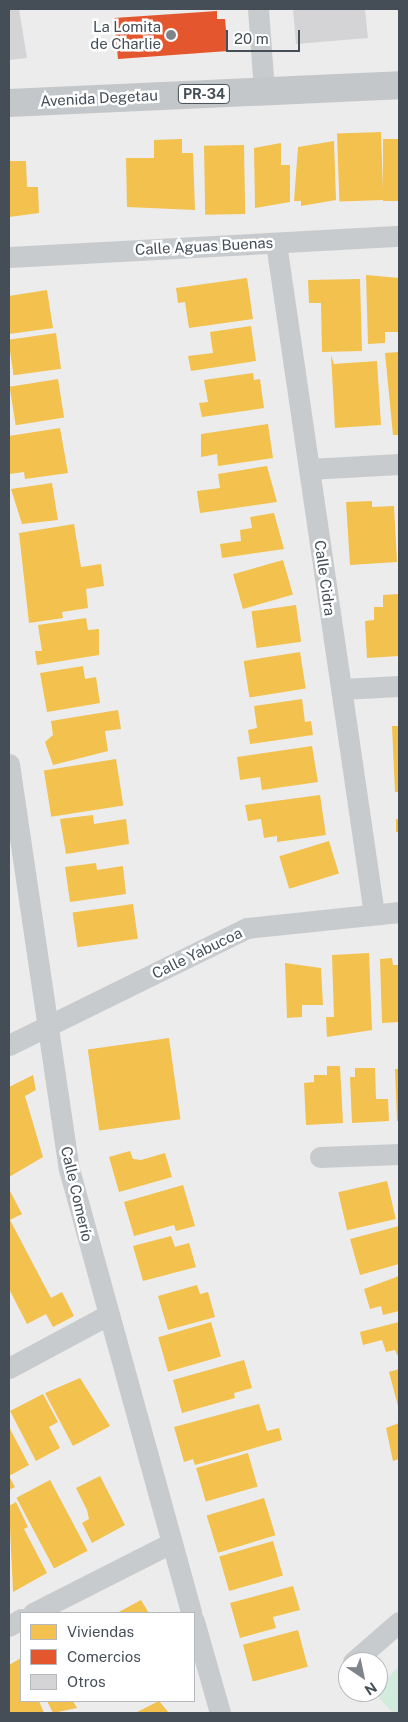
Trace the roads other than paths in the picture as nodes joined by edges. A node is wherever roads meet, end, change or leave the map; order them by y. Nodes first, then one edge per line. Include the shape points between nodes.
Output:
1 (258, 9) edge
2 (399, 85) edge
3 (264, 91) junction
4 (9, 102) edge
5 (399, 236) edge
6 (276, 242) junction
7 (9, 257) edge
8 (399, 464) edge
9 (309, 469) junction
10 (399, 686) edge
11 (342, 690) junction
12 (9, 764) edge
13 (399, 912) edge
14 (374, 914) junction
15 (46, 1026) junction
16 (9, 1045) edge
17 (399, 1154) edge
18 (320, 1157) dead end
19 (108, 1315) junction
20 (9, 1368) edge
21 (171, 1543) junction
22 (35, 1612) edge
23 (191, 1612) edge
24 (399, 1622) edge
25 (195, 1625) edge
26 (364, 1652) edge
27 (220, 1713) edge

1 - 3 street
2 - 3 main road, Avenida Degetau / PR-34
3 - 4 main road, Avenida Degetau / PR-34
5 - 6 street, Calle Aguas Buenas
6 - 7 street, Calle Aguas Buenas
6 - 9 street, Calle Cidra
8 - 9 street
9 - 11 street, Calle Cidra
10 - 11 street
11 - 14 street, Calle Cidra
12 - 15 street, Calle Comerío
13 - 14 street, Calle Yabucoa
14 - 15 street, Calle Yabucoa via 248,928
15 - 16 street, Calle Yabucoa
15 - 19 street, Calle Comerío via 69,1169
17 - 18 street
19 - 20 street
19 - 21 street, Calle Comerío
21 - 22 street
21 - 23 street, Calle Comerío
24 - 26 street
25 - 27 street

